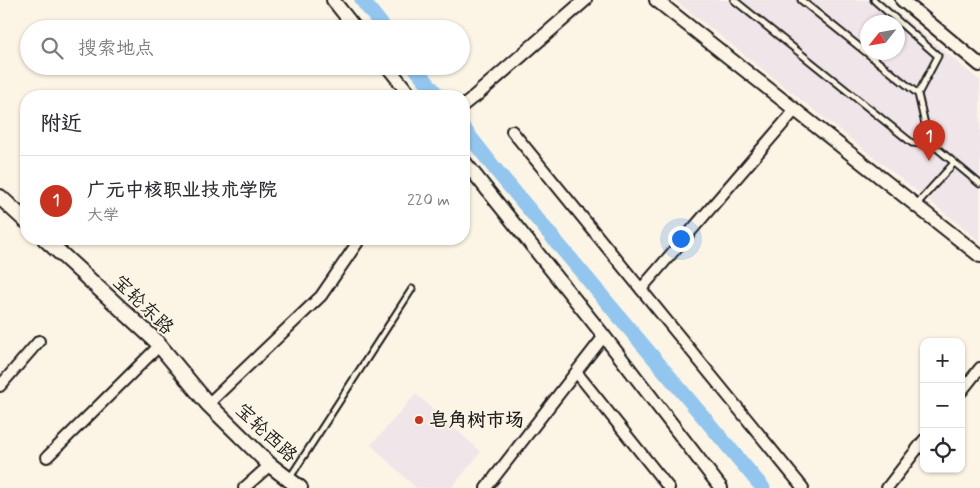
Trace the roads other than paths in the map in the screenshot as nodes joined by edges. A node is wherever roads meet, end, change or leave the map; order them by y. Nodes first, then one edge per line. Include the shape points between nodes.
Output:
1 (333, 0) edge
2 (585, 0) edge
3 (656, 0) edge
4 (734, 0) edge
5 (801, 0) edge
6 (874, 0) edge
7 (902, 0) edge
8 (916, 0) edge
9 (349, 20) edge
10 (980, 55) edge
11 (980, 65) edge
12 (394, 75) edge
13 (406, 90) edge
14 (918, 94) junction
15 (470, 100) edge
16 (795, 110) junction
17 (512, 131) dead end
18 (933, 145) junction
19 (954, 162) junction
20 (470, 168) edge
21 (980, 184) edge
22 (0, 196) edge
23 (916, 205) junction
24 (20, 215) edge
25 (52, 245) edge
26 (356, 245) edge
27 (980, 256) edge
28 (412, 289) dead end
29 (641, 289) junction
30 (604, 336) junction
31 (39, 341) dead end
32 (159, 346) junction
33 (980, 368) edge
34 (577, 373) junction
35 (0, 386) edge
36 (965, 387) edge
37 (208, 404) junction
38 (920, 445) edge
39 (47, 457) dead end
40 (270, 465) junction
41 (294, 484) edge
42 (244, 488) edge
43 (486, 488) edge
44 (669, 488) edge
45 (720, 488) edge
46 (803, 488) edge
47 (887, 488) edge

1 - 9 street
2 - 15 street
3 - 16 street
4 - 18 lane via 912,143
5 - 14 lane
6 - 14 lane via 938,56
7 - 11 street
8 - 10 street
12 - 13 street
14 - 18 lane
16 - 23 street
16 - 29 street
17 - 29 street
18 - 19 lane
19 - 21 lane
19 - 23 lane
20 - 30 street
22 - 24 main road
23 - 27 street
25 - 32 main road, 宝轮东路
26 - 37 street via 321,296
28 - 41 lane
29 - 46 street
30 - 34 street
30 - 45 street
31 - 35 street
32 - 37 main road, 宝轮东路
32 - 39 street
33 - 36 street
34 - 43 street
34 - 44 street
37 - 40 main road, 宝轮西路
38 - 47 street
40 - 41 main road, 宝轮西路
40 - 42 street

